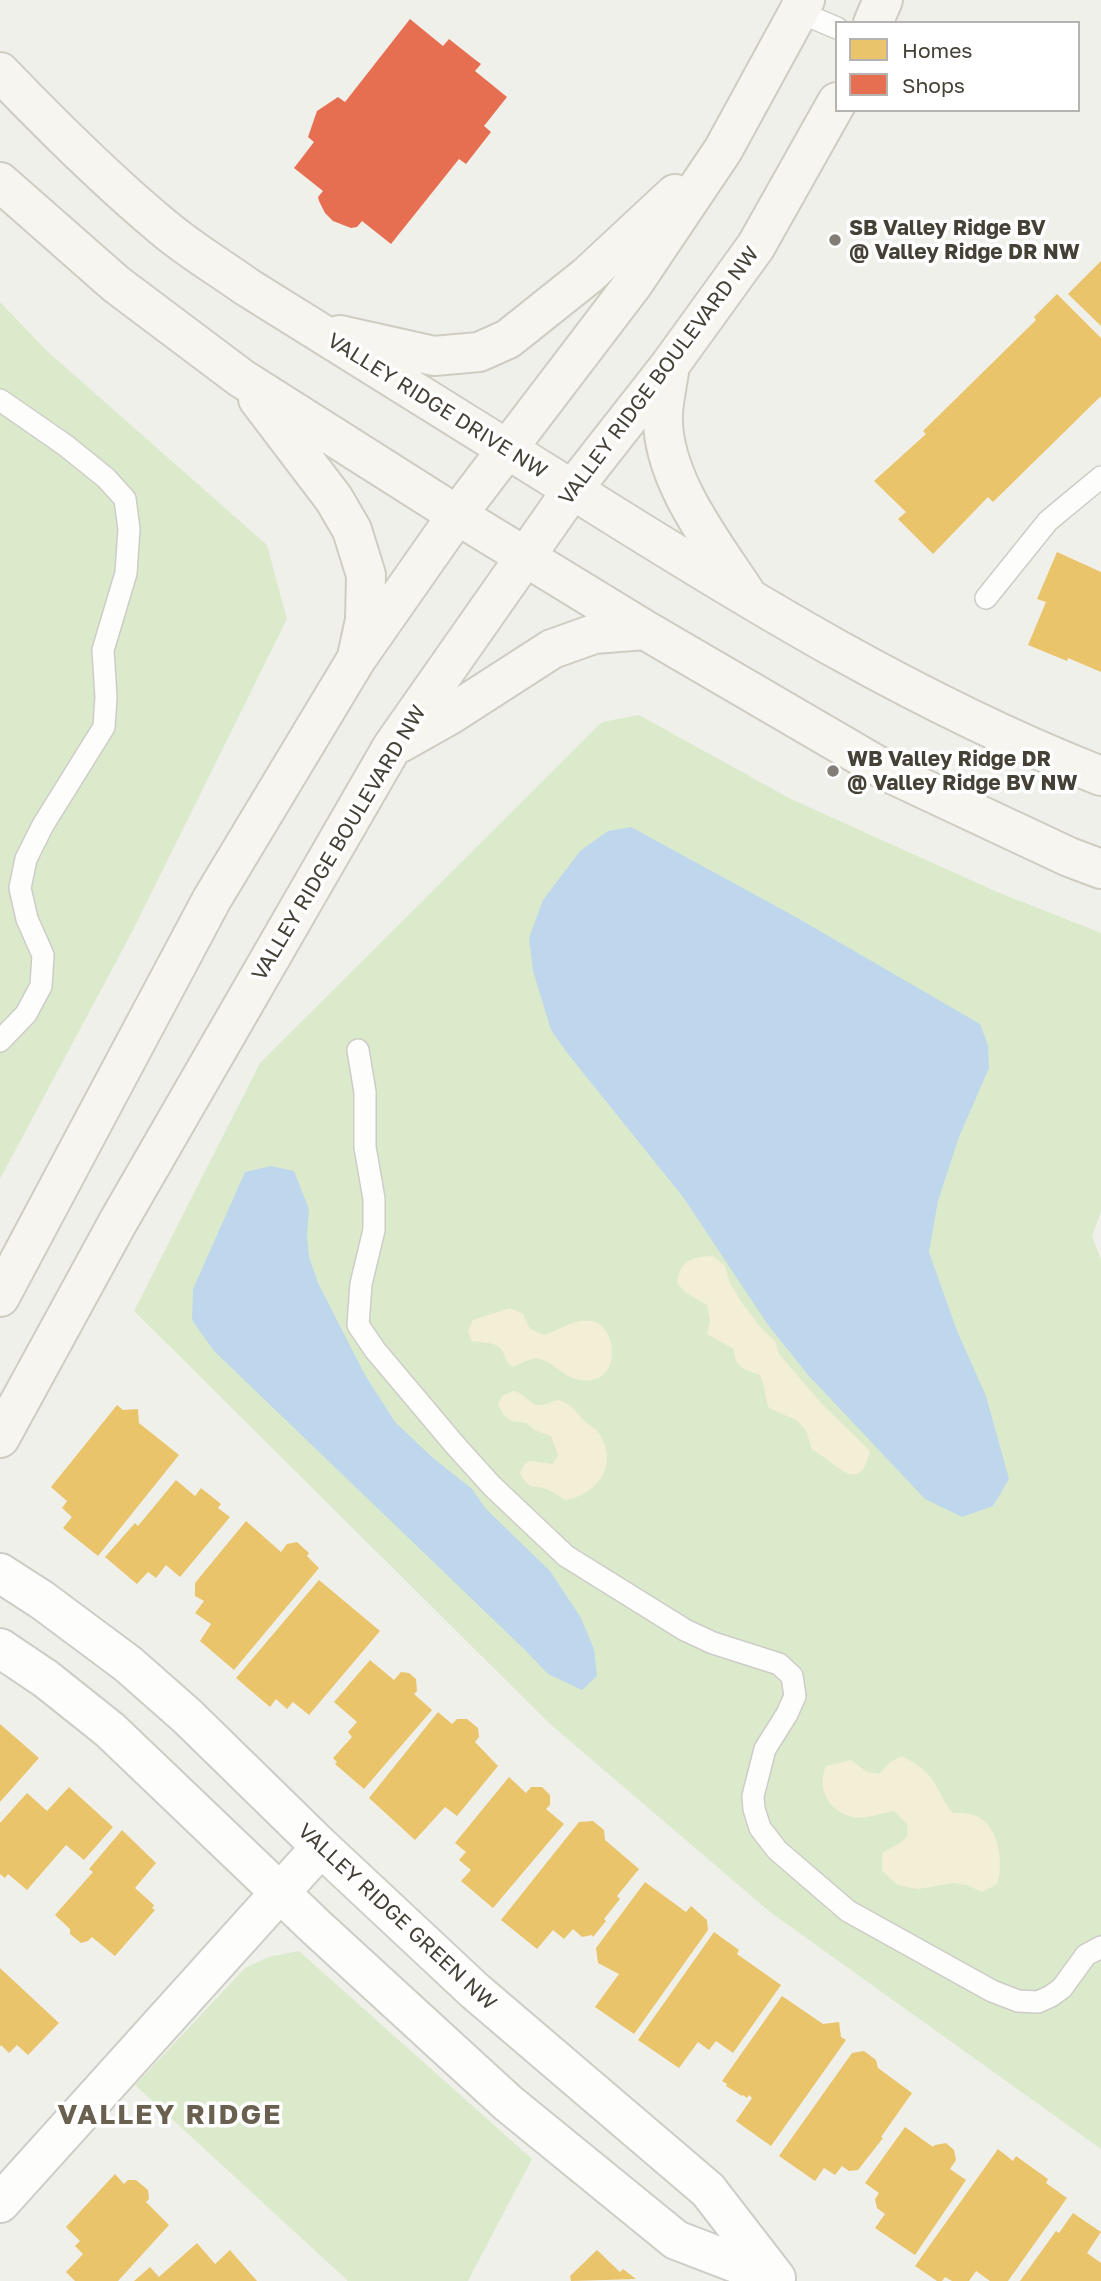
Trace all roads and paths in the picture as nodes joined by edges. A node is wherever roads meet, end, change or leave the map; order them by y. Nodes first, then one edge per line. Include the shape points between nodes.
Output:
1 (883, 0) edge
2 (797, 4) edge
3 (874, 21) edge
4 (835, 27) edge
5 (0, 72) edge
6 (835, 106) edge
7 (723, 150) junction
8 (0, 182) edge
9 (312, 328) junction
10 (670, 365) junction
11 (241, 378) junction
12 (0, 400) edge
13 (507, 449) junction
14 (1099, 482) edge
15 (572, 490) junction
16 (457, 515) junction
17 (524, 557) junction
18 (986, 598) dead end
19 (750, 599) junction
20 (645, 630) junction
21 (357, 658) junction
22 (393, 747) junction
23 (1101, 776) edge
24 (1101, 869) edge
25 (0, 1041) edge
26 (358, 1050) dead end
27 (0, 1297) edge
28 (0, 1438) edge
29 (0, 1573) edge
30 (0, 1648) edge
31 (321, 1847) junction
32 (279, 1893) junction
33 (1101, 1947) edge
34 (0, 2203) edge
35 (777, 2280) edge

1 - 3 street
2 - 4 lane
2 - 7 street
5 - 9 street, VALLEY RIDGE DRIVE NW via 164,228
6 - 10 street, VALLEY RIDGE BOULEVARD NW via 756,246
7 - 9 street via 587,276 508,339 479,352 434,355
7 - 13 street via 633,284
8 - 11 street via 116,284
9 - 13 street, VALLEY RIDGE DRIVE NW
10 - 15 street, VALLEY RIDGE BOULEVARD NW
10 - 19 street via 663,416 670,464 706,533
11 - 16 street
11 - 21 street via 334,499 352,530 366,575 365,620
12 - 25 lane via 106,478 125,499 129,529 126,573 103,650 104,727 43,825 26,859 20,888 43,955 41,986 26,1014
13 - 15 street, VALLEY RIDGE DRIVE NW
13 - 16 street
14 - 18 lane via 1048,521
15 - 17 street, VALLEY RIDGE BOULEVARD NW
15 - 19 street, VALLEY RIDGE DRIVE NW
16 - 17 street
16 - 21 street
17 - 20 street
17 - 22 street, VALLEY RIDGE BOULEVARD NW
19 - 23 street, VALLEY RIDGE DRIVE NW via 925,695
20 - 22 street via 594,634 552,649
20 - 24 street via 890,773
21 - 27 street via 212,899
22 - 28 street, VALLEY RIDGE BOULEVARD NW via 118,1222
26 - 33 lane via 374,1230 358,1325 455,1445 566,1556 685,1630 779,1664 792,1676 795,1696 765,1749 753,1796 760,1828 777,1850 848,1911 1018,2001 1038,2002 1051,1996 1086,1955
29 - 31 street, VALLEY RIDGE GREEN NW via 128,1664
30 - 32 street, VALLEY RIDGE GREEN NW via 110,1730
31 - 32 street
31 - 35 street, VALLEY RIDGE GREEN NW via 475,1992 708,2190
32 - 34 street
32 - 35 street, VALLEY RIDGE GREEN NW via 508,2103 676,2240

